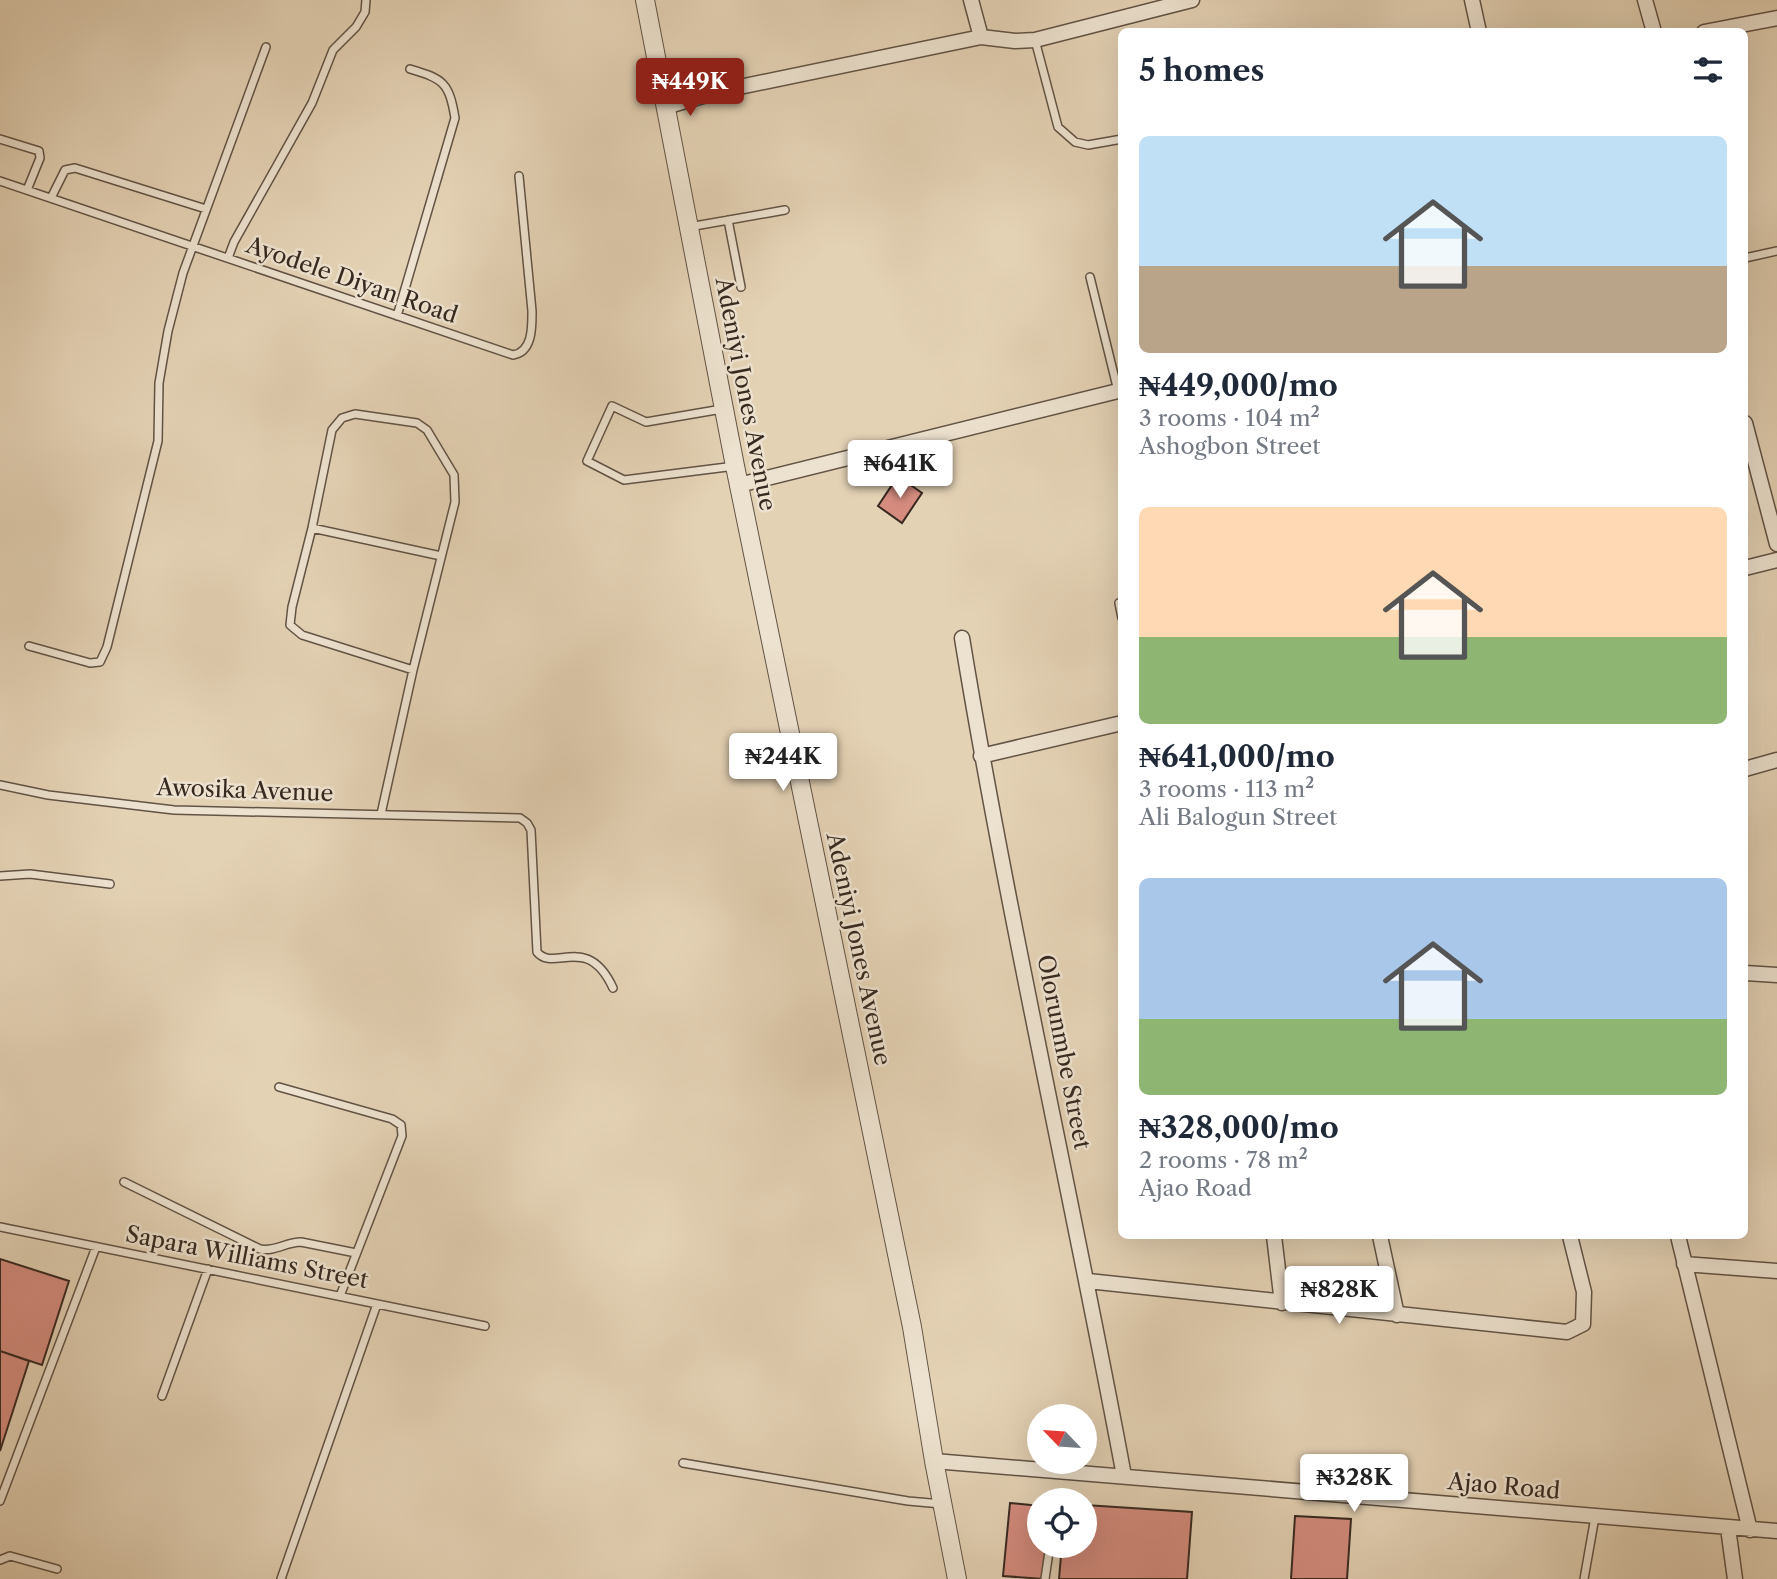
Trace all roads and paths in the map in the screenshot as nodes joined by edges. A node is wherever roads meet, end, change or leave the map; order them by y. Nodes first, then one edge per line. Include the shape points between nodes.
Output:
1 (366, 0) edge
2 (645, 0) edge
3 (971, 0) edge
4 (1192, 0) edge
5 (1472, 0) edge
6 (1645, 0) edge
7 (1777, 18) edge
8 (1478, 28) edge
9 (1653, 28) edge
10 (1725, 28) edge
11 (981, 37) junction
12 (1035, 40) junction
13 (265, 47) dead end
14 (410, 69) dead end
15 (665, 107) junction
16 (0, 139) edge
17 (1118, 140) edge
18 (519, 176) dead end
19 (0, 181) edge
20 (27, 190) junction
21 (51, 198) junction
22 (206, 209) junction
23 (785, 210) dead end
24 (728, 220) junction
25 (688, 227) junction
26 (191, 245) junction
27 (1777, 251) edge
28 (1748, 257) edge
29 (228, 258) junction
30 (1090, 277) dead end
31 (741, 287) dead end
32 (397, 316) junction
33 (1118, 383) edge
34 (1118, 391) edge
35 (724, 408) junction
36 (1748, 435) edge
37 (735, 466) junction
38 (739, 485) junction
39 (312, 528) junction
40 (1777, 544) edge
41 (441, 556) junction
42 (1777, 560) edge
43 (1748, 567) edge
44 (962, 638) dead end
45 (29, 646) dead end
46 (413, 670) junction
47 (1118, 724) edge
48 (981, 756) junction
49 (1777, 760) edge
50 (1748, 767) edge
51 (0, 785) edge
52 (381, 814) junction
53 (0, 876) edge
54 (110, 884) dead end
55 (1748, 973) edge
56 (1777, 975) edge
57 (613, 988) dead end
58 (279, 1087) dead end
59 (124, 1182) dead end
60 (0, 1227) edge
61 (1274, 1239) edge
62 (1381, 1239) edge
63 (1571, 1239) edge
64 (1679, 1239) edge
65 (96, 1247) junction
66 (356, 1253) junction
67 (1684, 1264) junction
68 (208, 1269) junction
69 (1777, 1270) edge
70 (1088, 1281) junction
71 (340, 1296) junction
72 (1282, 1303) junction
73 (377, 1304) junction
74 (1397, 1315) junction
75 (485, 1326) dead end
76 (162, 1396) dead end
77 (934, 1461) junction
78 (683, 1463) dead end
79 (1124, 1476) junction
80 (0, 1501) edge
81 (942, 1504) junction
82 (1595, 1517) junction
83 (1728, 1528) junction
84 (1750, 1530) junction
85 (1777, 1531) edge
86 (1048, 1558) edge
87 (0, 1560) edge
88 (57, 1569) dead end
89 (281, 1579) edge
90 (957, 1579) edge
91 (1045, 1579) edge
92 (1584, 1579) edge
93 (1735, 1579) edge

1 - 29 lane via 365,12 333,50 312,103
2 - 15 street, Adeniyi Jones Avenue
3 - 11 street
4 - 12 street
5 - 8 street
6 - 9 street
7 - 10 street
11 - 12 street
11 - 15 street via 720,91
12 - 17 lane via 1058,127 1075,142 1088,145
13 - 22 lane
14 - 32 lane via 435,76 451,93 456,118
15 - 25 street, Adeniyi Jones Avenue
16 - 20 lane via 39,151
18 - 32 lane, Ayodele Diyan Road via 532,332 519,354
19 - 20 lane, Ayodele Diyan Road
20 - 21 lane, Ayodele Diyan Road
21 - 22 lane via 65,170 75,168
21 - 26 lane, Ayodele Diyan Road
22 - 26 lane
23 - 24 lane
24 - 25 lane
24 - 31 lane
25 - 35 street, Adeniyi Jones Avenue
26 - 29 lane, Ayodele Diyan Road
26 - 45 lane via 159,383 158,441 107,647 100,662 90,663
27 - 28 lane
29 - 32 lane, Ayodele Diyan Road
30 - 33 lane
34 - 38 street
35 - 37 street, Adeniyi Jones Avenue
35 - 37 lane via 646,422 612,406 587,461 624,481
36 - 40 street
37 - 38 street, Adeniyi Jones Avenue
38 - 77 street, Adeniyi Jones Avenue via 912,1327
39 - 41 lane
39 - 41 lane via 332,430 342,418 355,414 417,423 427,430 454,475 455,502
39 - 46 lane via 290,625 302,635
41 - 46 lane
42 - 43 street
44 - 48 street, Olorunmbe Street
46 - 52 lane
47 - 48 street
48 - 70 street, Olorunmbe Street
49 - 50 street
51 - 52 lane, Awosika Avenue via 48,796 174,810
52 - 57 lane, Awosika Avenue via 520,818 527,823 537,952 547,959 587,958 599,965
53 - 54 lane via 30,873
55 - 56 street
58 - 66 lane via 401,1125 402,1136
59 - 66 lane via 261,1249 270,1251 301,1242
60 - 65 lane, Sapara Williams Street
61 - 72 street
62 - 74 street
63 - 74 street via 1584,1292 1583,1324 1567,1332
64 - 67 street
65 - 68 lane, Sapara Williams Street
65 - 80 lane
66 - 71 lane
67 - 69 street
67 - 84 street
68 - 71 lane, Sapara Williams Street
68 - 76 lane
70 - 72 street
70 - 79 street, Olorunmbe Street
71 - 73 lane, Sapara Williams Street
72 - 74 street
73 - 75 lane, Sapara Williams Street
73 - 89 lane
77 - 79 street, Ajao Road
77 - 81 street, Adeniyi Jones Avenue
78 - 81 lane
79 - 82 street, Ajao Road
81 - 90 street, Adeniyi Jones Avenue
82 - 83 street, Ajao Road
82 - 92 lane
83 - 84 street, Ajao Road
83 - 93 street
84 - 85 street, Ajao Road
86 - 91 lane
87 - 88 lane via 10,1556

